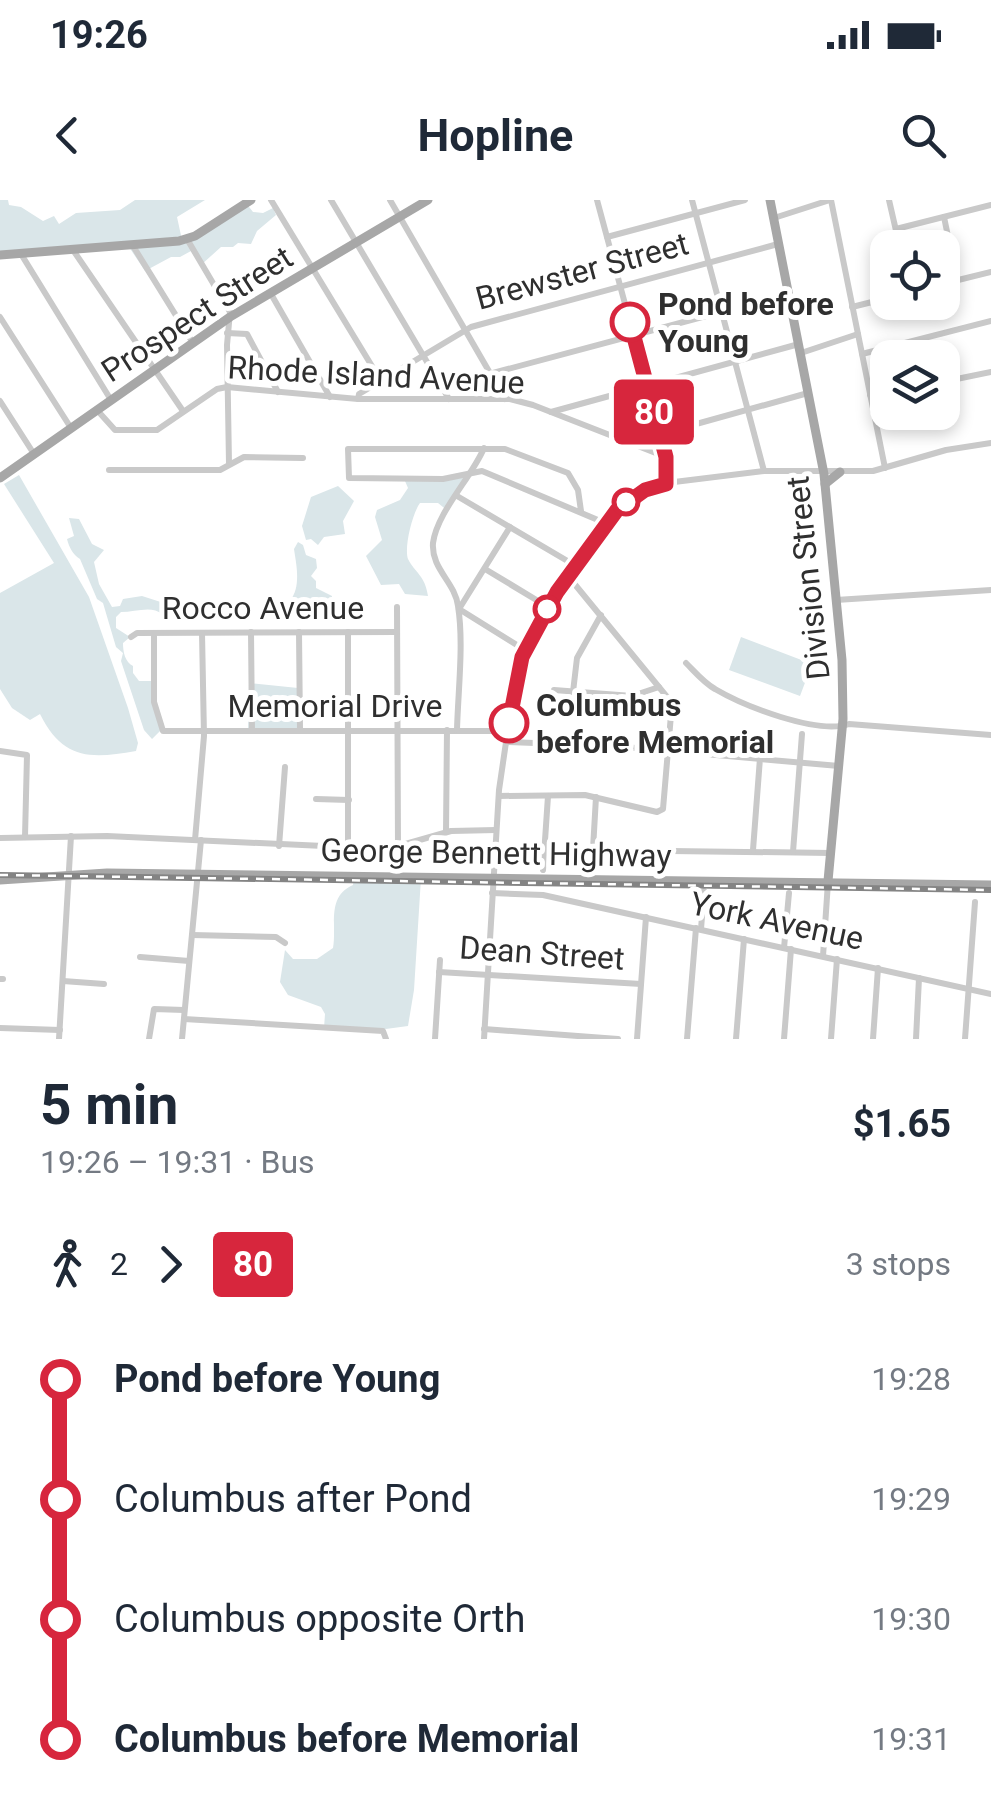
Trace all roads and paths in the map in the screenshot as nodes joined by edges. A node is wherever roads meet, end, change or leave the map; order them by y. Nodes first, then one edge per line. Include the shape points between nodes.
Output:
1 (251, 200) edge
2 (271, 200) edge
3 (331, 200) edge
4 (390, 200) edge
5 (428, 200) edge
6 (597, 200) edge
7 (692, 200) edge
8 (745, 200) edge
9 (770, 200) edge
10 (831, 200) edge
11 (889, 200) edge
12 (991, 205) edge
13 (696, 214) junction
14 (400, 216) junction
15 (944, 217) junction
16 (774, 218) junction
17 (896, 229) joint
18 (947, 230) edge
19 (607, 238) junction
20 (187, 240) junction
21 (357, 242) junction
22 (778, 244) junction
23 (133, 246) junction
24 (74, 250) junction
25 (21, 254) junction
26 (0, 255) edge
27 (708, 262) junction
28 (314, 267) junction
29 (991, 272) edge
30 (960, 280) edge
31 (620, 286) junction
32 (270, 292) junction
33 (870, 302) edge
34 (852, 307) junction
35 (721, 312) junction
36 (0, 317) edge
37 (230, 317) junction
38 (991, 321) edge
39 (467, 329) junction
40 (227, 333) junction
41 (204, 334) junction
42 (858, 334) junction
43 (634, 335) junction
44 (194, 343) junction
45 (226, 345) junction
46 (800, 348) junction
47 (862, 354) junction
48 (424, 355) junction
49 (735, 361) junction
50 (154, 371) junction
51 (991, 372) edge
52 (493, 373) junction
53 (960, 378) edge
54 (381, 380) junction
55 (647, 384) junction
56 (227, 386) junction
57 (278, 392) junction
58 (808, 392) junction
59 (870, 395) edge
60 (330, 397) junction
61 (358, 399) junction
62 (449, 399) junction
63 (506, 399) junction
64 (111, 400) junction
65 (0, 401) edge
66 (748, 409) junction
67 (98, 410) junction
68 (183, 412) junction
69 (551, 412) junction
70 (71, 428) junction
71 (877, 430) edge
72 (660, 432) junction
73 (628, 443) junction
74 (991, 443) edge
75 (484, 448) junction
76 (34, 454) junction
77 (666, 457) junction
78 (303, 458) dead end
79 (229, 464) junction
80 (885, 468) junction
81 (109, 470) dead end
82 (473, 470) junction
83 (824, 470) junction
84 (764, 471) junction
85 (840, 472) junction
86 (0, 478) edge
87 (670, 483) junction
88 (826, 484) junction
89 (457, 496) junction
90 (581, 511) junction
91 (605, 523) junction
92 (510, 527) junction
93 (576, 566) junction
94 (486, 569) junction
95 (568, 576) junction
96 (991, 590) edge
97 (836, 600) junction
98 (397, 607) dead end
99 (548, 607) junction
100 (459, 609) junction
101 (601, 616) junction
102 (251, 632) junction
103 (299, 632) junction
104 (348, 632) junction
105 (397, 632) junction
106 (202, 633) junction
107 (154, 634) junction
108 (131, 636) dead end
109 (525, 650) junction
110 (686, 663) dead end
111 (659, 687) junction
112 (554, 690) dead end
113 (573, 692) junction
114 (842, 726) junction
115 (398, 730) junction
116 (447, 730) junction
117 (457, 730) junction
118 (300, 731) junction
119 (349, 731) junction
120 (508, 731) junction
121 (204, 732) junction
122 (252, 732) junction
123 (802, 734) dead end
124 (991, 735) edge
125 (506, 742) junction
126 (668, 751) junction
127 (0, 752) edge
128 (760, 758) junction
129 (800, 762) junction
130 (838, 766) junction
131 (285, 767) dead end
132 (499, 796) junction
133 (548, 796) junction
134 (596, 797) junction
135 (316, 799) dead end
136 (349, 800) junction
137 (496, 830) junction
138 (446, 832) junction
139 (71, 836) junction
140 (25, 837) junction
141 (0, 838) edge
142 (198, 840) junction
143 (278, 846) junction
144 (398, 847) junction
145 (348, 848) junction
146 (753, 850) junction
147 (792, 852) junction
148 (831, 853) junction
149 (543, 870) dead end
150 (69, 874) junction
151 (197, 874) junction
152 (493, 878) junction
153 (0, 880) edge
154 (828, 882) junction
155 (991, 885) edge
156 (704, 891) dead end
157 (492, 893) junction
158 (789, 893) dead end
159 (975, 902) dead end
160 (646, 917) junction
161 (698, 929) junction
162 (192, 934) junction
163 (744, 939) junction
164 (285, 943) dead end
165 (788, 948) junction
166 (823, 956) junction
167 (140, 957) dead end
168 (440, 960) dead end
169 (837, 960) junction
170 (189, 961) junction
171 (878, 968) junction
172 (440, 972) junction
173 (488, 975) junction
174 (919, 978) junction
175 (62, 982) junction
176 (104, 984) dead end
177 (641, 984) junction
178 (968, 989) junction
179 (991, 994) edge
180 (184, 1014) junction
181 (0, 1028) edge
182 (484, 1028) junction
183 (60, 1030) junction
184 (386, 1035) edge
185 (591, 1038) edge
186 (59, 1039) edge
187 (150, 1039) edge
188 (182, 1039) edge
189 (435, 1039) edge
190 (484, 1039) edge
191 (618, 1039) edge
192 (637, 1039) edge
193 (687, 1039) edge
194 (736, 1039) edge
195 (784, 1039) edge
196 (832, 1039) edge
197 (873, 1039) edge
198 (916, 1039) edge
199 (965, 1039) edge

1 - 20 main road
2 - 28 street
3 - 21 street
4 - 14 street
5 - 14 main road, Prospect Street
6 - 19 street
7 - 13 street
8 - 13 street
9 - 16 main road, Division Street
10 - 16 street
10 - 34 street
11 - 17 street
12 - 15 street
13 - 19 street
13 - 27 street
14 - 21 main road, Prospect Street
14 - 39 street
15 - 17 street
15 - 18 street
16 - 22 main road, Division Street
19 - 31 street
20 - 23 main road
20 - 37 street
21 - 28 main road, Prospect Street
21 - 48 street
22 - 27 street, Brewster Street
22 - 46 main road, Division Street
23 - 24 main road
23 - 44 street
24 - 25 main road
24 - 50 street
25 - 26 main road
25 - 64 street
27 - 31 street, Brewster Street
27 - 35 street
28 - 32 main road, Prospect Street
28 - 54 street
29 - 30 street
31 - 39 street, Brewster Street
31 - 43 street
32 - 37 main road, Prospect Street
32 - 60 street
33 - 34 street
34 - 42 street
35 - 43 street
35 - 49 street
36 - 70 street
37 - 40 street
37 - 41 main road, Prospect Street
38 - 47 street
39 - 48 street, Brewster Street
39 - 52 street
40 - 45 street
40 - 57 street via 246,334
41 - 44 main road, Prospect Street
41 - 45 street
42 - 46 street
42 - 47 street
43 - 52 street
43 - 55 street
44 - 50 main road, Prospect Street
45 - 56 street
46 - 49 street
46 - 58 main road, Division Street
47 - 59 street
48 - 54 street, Brewster Street
48 - 62 street
49 - 55 street
49 - 66 street
50 - 64 main road, Prospect Street
50 - 68 street
51 - 53 street
52 - 63 street
54 - 61 street, Brewster Street
55 - 69 street
55 - 72 street
56 - 57 street, Rhode Island Avenue
56 - 68 street, Rhode Island Avenue
56 - 79 street
57 - 60 street, Rhode Island Avenue
58 - 66 street
58 - 83 main road, Division Street
60 - 61 street, Rhode Island Avenue
61 - 62 street, Rhode Island Avenue
62 - 63 street, Rhode Island Avenue
63 - 69 street, Rhode Island Avenue
64 - 67 main road, Prospect Street
65 - 76 street
66 - 72 street
66 - 84 street
67 - 68 street, Rhode Island Avenue via 118,431 157,430
67 - 70 main road, Prospect Street
69 - 73 street, Rhode Island Avenue
70 - 76 main road, Prospect Street
71 - 80 street
72 - 73 street
72 - 77 street
73 - 77 street, Rhode Island Avenue
74 - 80 street
75 - 82 street
75 - 82 street via 350,446 350,478 442,479
75 - 90 street via 505,449 568,474
76 - 86 main road, Prospect Street
77 - 87 street
78 - 79 street via 244,457
79 - 81 street via 220,470
80 - 85 street
82 - 89 street
82 - 90 street
83 - 84 street
83 - 85 street
83 - 88 main road, Division Street
84 - 87 street
85 - 88 main road
87 - 91 street via 630,498
88 - 97 main road, Division Street
89 - 92 street
89 - 100 street via 433,544
90 - 91 street
91 - 93 street
92 - 93 street
92 - 94 street
93 - 95 street
94 - 99 street
94 - 100 street
95 - 99 street
95 - 101 street
96 - 97 street
97 - 114 main road, Division Street
98 - 105 street
99 - 109 street
100 - 109 street
100 - 117 street
101 - 111 street
101 - 113 street via 577,658
102 - 103 street, Rocco Avenue
102 - 106 street, Rocco Avenue
102 - 122 street
103 - 104 street, Rocco Avenue
103 - 118 street
104 - 105 street, Rocco Avenue
104 - 119 street
105 - 115 street
106 - 107 street, Rocco Avenue
106 - 121 street
107 - 108 street, Rocco Avenue
107 - 121 street, Memorial Drive via 155,707 163,732
109 - 120 street
110 - 114 street via 716,690 750,704 803,722
111 - 113 street via 632,696
111 - 126 street via 672,707
112 - 113 street
114 - 124 street
114 - 130 main road, Division Street
115 - 116 street, Memorial Drive
115 - 119 street, Memorial Drive
115 - 144 street
116 - 117 street, Memorial Drive
116 - 138 street
117 - 120 street, Memorial Drive
118 - 119 street, Memorial Drive
118 - 122 street, Memorial Drive
119 - 136 street
120 - 125 street
121 - 122 street, Memorial Drive
121 - 142 street
123 - 129 street
125 - 126 street
125 - 132 street
126 - 128 street
126 - 134 street via 662,812
127 - 140 street via 26,753
128 - 129 street
128 - 146 street
129 - 130 street
129 - 147 street
130 - 148 main road, Division Street
131 - 143 street
132 - 133 street
132 - 137 street
133 - 134 street
133 - 149 street
134 - 146 street via 593,850
135 - 136 street
136 - 145 street
137 - 138 street
137 - 152 street
138 - 144 street
139 - 140 street
139 - 142 street
139 - 150 street
140 - 141 street
142 - 143 street
142 - 151 street
143 - 145 street
144 - 145 street
146 - 147 street
147 - 148 street
148 - 154 main road, Division Street
150 - 151 main road, George Bennett Highway
150 - 153 main road, George Bennett Highway
150 - 175 street
151 - 152 main road, George Bennett Highway
151 - 162 street
152 - 154 main road, George Bennett Highway
152 - 157 street
154 - 155 main road, George Bennett Highway
154 - 166 street, Division Street
156 - 161 street
157 - 160 street, York Avenue via 544,895
157 - 173 street
158 - 165 street
159 - 178 street
160 - 161 street, York Avenue
160 - 177 street
161 - 163 street, York Avenue
161 - 193 street
162 - 164 street via 276,937
162 - 170 street
163 - 165 street, York Avenue
163 - 194 street
165 - 166 street, York Avenue
165 - 195 street
166 - 169 street, York Avenue
167 - 170 street
168 - 172 street
169 - 171 street, York Avenue
169 - 196 street
170 - 180 street
171 - 174 street, York Avenue
171 - 197 street
172 - 173 street, Dean Street
172 - 189 street
173 - 177 street, Dean Street
173 - 182 street
174 - 178 street, York Avenue
174 - 198 street
175 - 176 street
175 - 183 street
177 - 192 street
178 - 179 street, York Avenue
178 - 199 street
180 - 184 street
180 - 187 street via 154,1009
180 - 188 street
181 - 183 street
182 - 185 street
182 - 190 street
183 - 186 street
185 - 191 street

